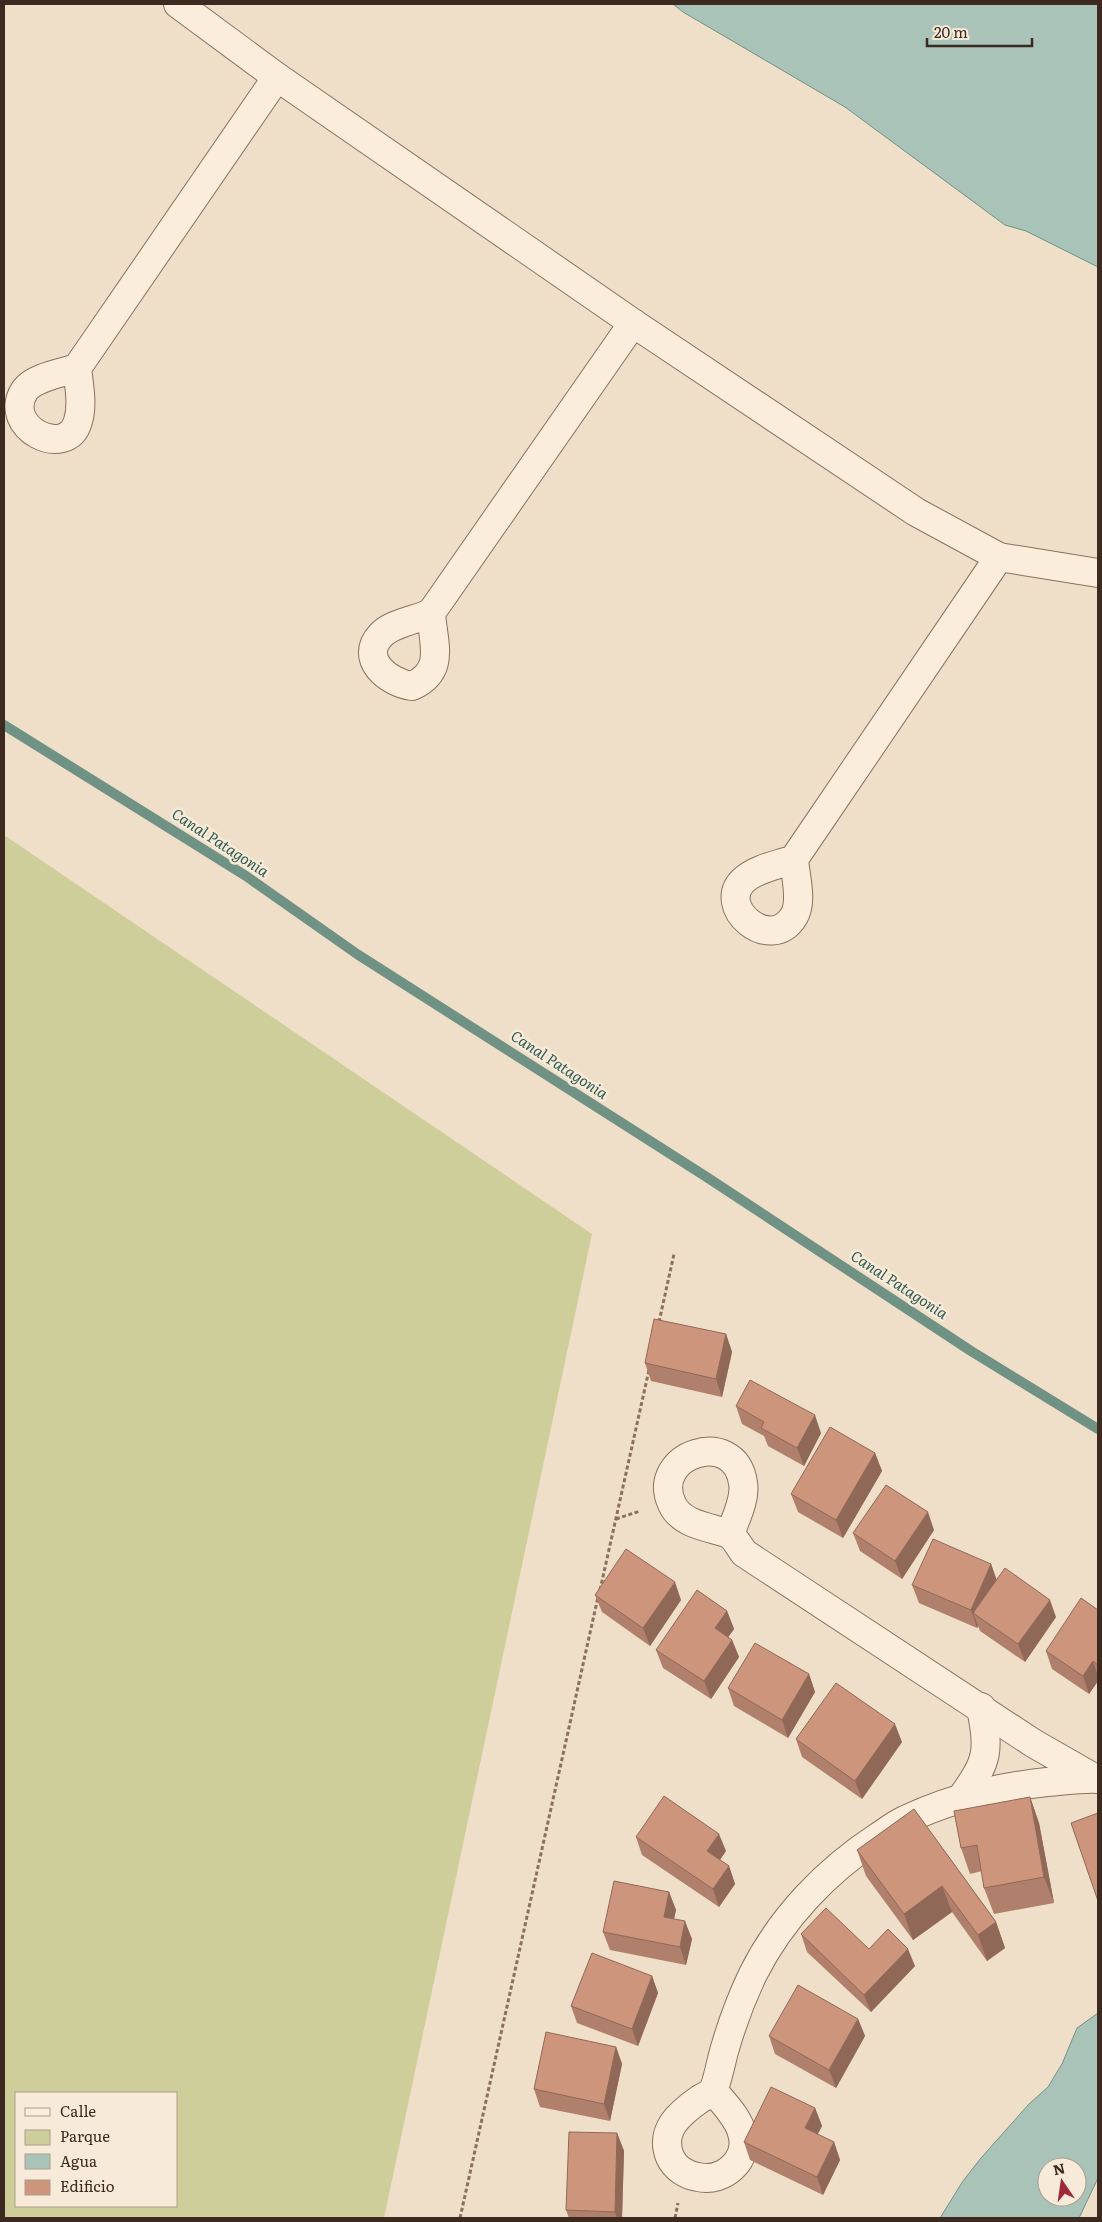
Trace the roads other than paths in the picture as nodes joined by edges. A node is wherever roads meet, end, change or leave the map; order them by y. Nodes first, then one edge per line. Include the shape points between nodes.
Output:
1 (178, 4) edge
2 (278, 77) junction
3 (633, 323) junction
4 (77, 368) dead end
5 (999, 557) junction
6 (1098, 572) edge
7 (431, 613) dead end
8 (794, 859) dead end
9 (730, 1534) dead end
10 (981, 1707) junction
11 (1096, 1778) edge
12 (962, 1797) junction
13 (713, 2090) dead end

1 - 2 street
2 - 3 street
2 - 4 street
3 - 5 street via 916,512
3 - 7 street
5 - 6 street
5 - 8 street
9 - 10 street via 744,1553
10 - 11 street via 1033,1743
10 - 12 street via 986,1754 980,1772
11 - 12 street via 1018,1785
12 - 13 street via 904,1820 841,1864 810,1893 781,1929 737,2006

